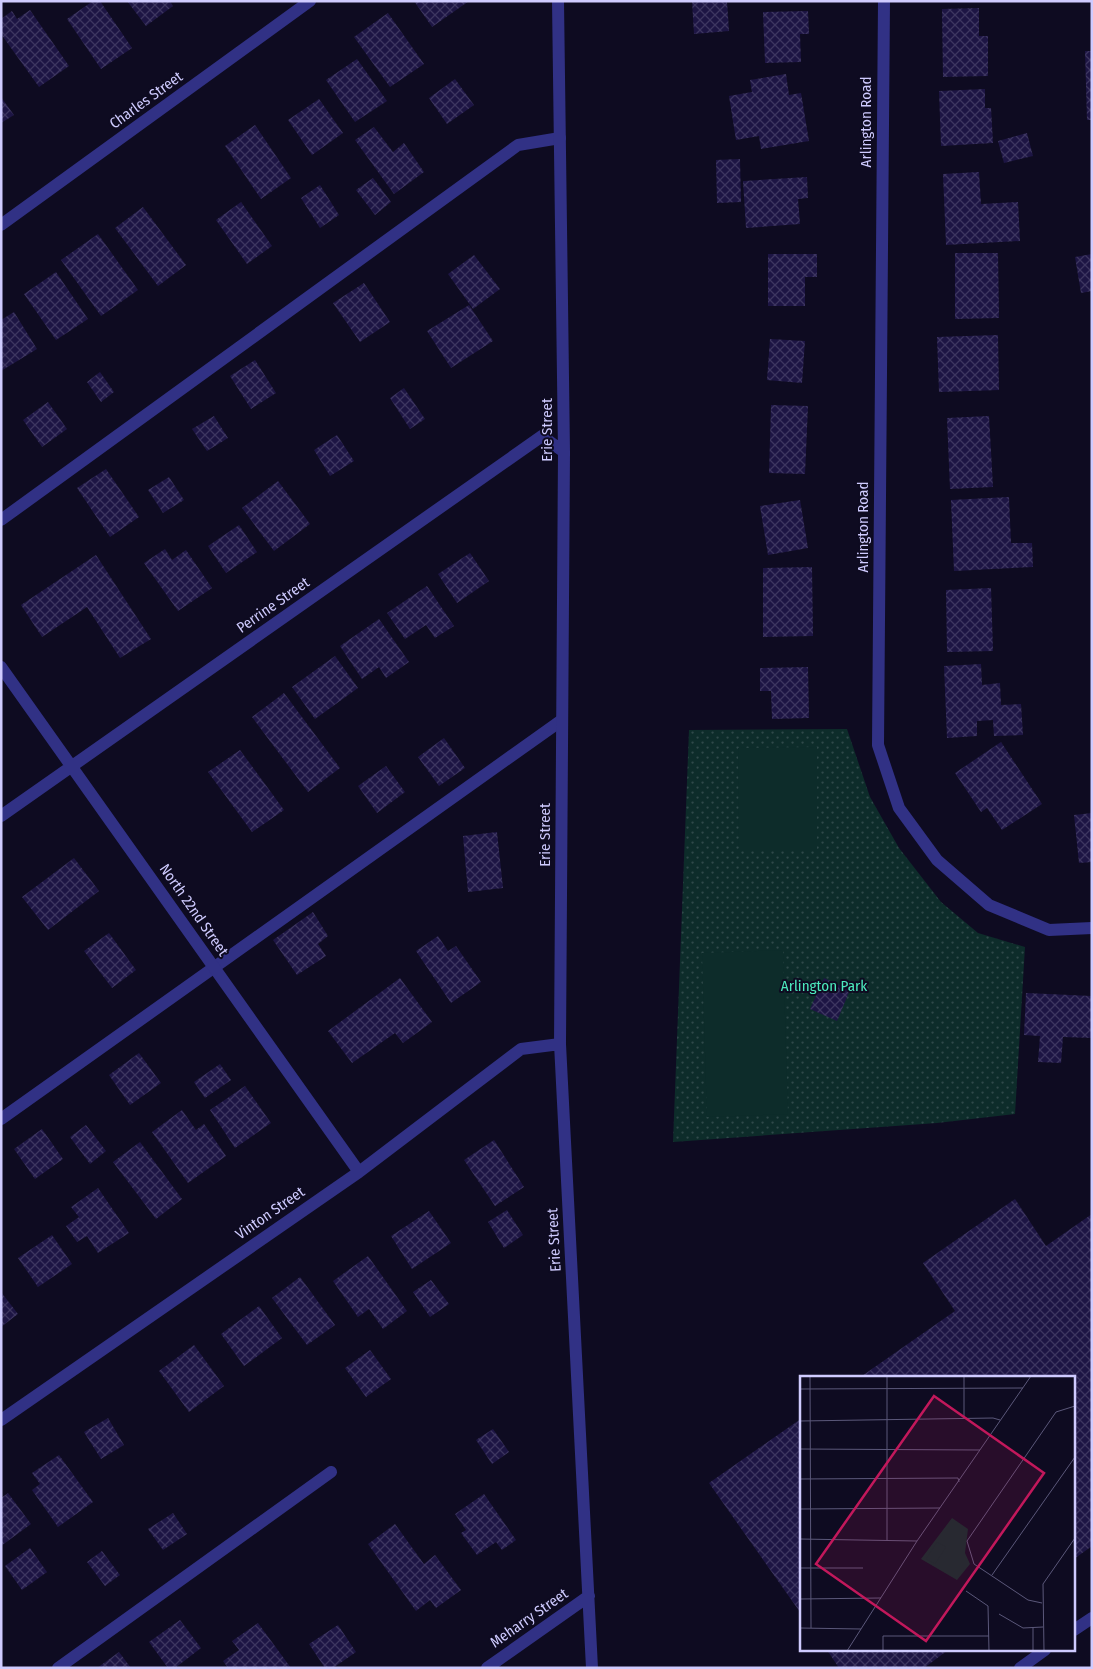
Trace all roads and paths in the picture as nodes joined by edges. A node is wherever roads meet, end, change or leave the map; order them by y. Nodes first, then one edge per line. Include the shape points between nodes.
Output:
1 (558, 1) edge
2 (884, 1) edge
3 (305, 2) edge
4 (560, 138) junction
5 (1, 225) edge
6 (564, 452) junction
7 (1, 520) edge
8 (1, 667) edge
9 (562, 720) junction
10 (72, 766) junction
11 (1, 816) edge
12 (1092, 928) edge
13 (215, 968) junction
14 (560, 1044) junction
15 (1, 1119) edge
16 (359, 1172) junction
17 (1, 1420) edge
18 (331, 1472) dead end
19 (589, 1596) junction
20 (1092, 1618) edge
21 (1076, 1629) edge
22 (1042, 1652) edge
23 (58, 1668) edge
24 (487, 1668) edge
25 (592, 1668) edge
26 (1020, 1668) edge

1 - 4 street, Erie Street
2 - 12 street, Arlington Road via 878,745 899,808 937,860 989,905 1049,930
3 - 5 street, Charles Street
4 - 6 street, Erie Street
4 - 7 street via 518,145
6 - 9 street, Erie Street
6 - 10 street, Perrine Street via 542,436
8 - 10 street, North 22nd Street
9 - 13 street
9 - 14 street, Erie Street
10 - 11 street, Perrine Street
10 - 13 street, North 22nd Street
13 - 15 street
13 - 16 street, North 22nd Street
14 - 16 street, Vinton Street via 522,1049
14 - 19 street, Erie Street
16 - 17 street, Vinton Street
18 - 23 street
19 - 24 street, Meharry Street
19 - 25 street, Erie Street
20 - 21 street
22 - 26 street

